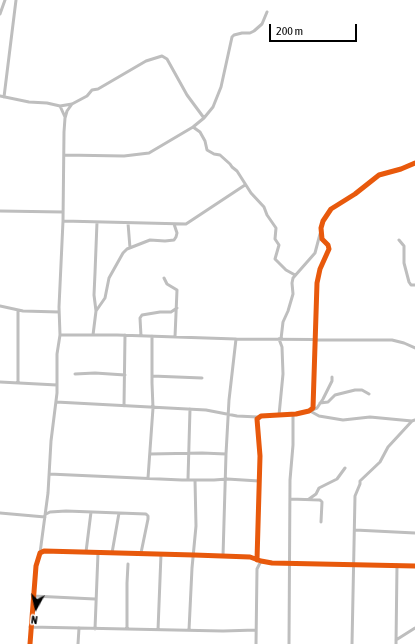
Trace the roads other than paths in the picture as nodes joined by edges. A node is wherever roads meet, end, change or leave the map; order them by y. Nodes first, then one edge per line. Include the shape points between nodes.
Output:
1 (5, 0) edge
2 (16, 0) edge
3 (267, 12) dead end
4 (0, 14) edge
5 (0, 96) edge
6 (4, 97) junction
7 (72, 104) junction
8 (60, 106) junction
9 (65, 118) junction
10 (204, 118) junction
11 (193, 127) junction
12 (64, 155) junction
13 (415, 163) edge
14 (245, 185) junction
15 (0, 211) edge
16 (62, 212) junction
17 (63, 221) junction
18 (97, 222) junction
19 (128, 223) junction
20 (174, 224) junction
21 (321, 233) junction
22 (399, 240) dead end
23 (130, 248) junction
24 (295, 275) junction
25 (164, 278) dead end
26 (415, 286) edge
27 (0, 306) edge
28 (177, 308) junction
29 (18, 310) junction
30 (96, 311) junction
31 (59, 312) junction
32 (60, 335) junction
33 (93, 335) junction
34 (125, 336) junction
35 (141, 336) junction
36 (152, 336) junction
37 (175, 337) junction
38 (236, 339) junction
39 (280, 339) junction
40 (316, 340) junction
41 (415, 348) edge
42 (75, 374) dead end
43 (125, 376) junction
44 (152, 376) junction
45 (332, 377) dead end
46 (202, 378) dead end
47 (0, 382) edge
48 (18, 382) junction
49 (57, 385) junction
50 (369, 394) dead end
51 (56, 402) junction
52 (320, 403) junction
53 (124, 406) junction
54 (153, 408) junction
55 (190, 409) junction
56 (311, 410) junction
57 (229, 415) junction
58 (279, 415) junction
59 (293, 415) junction
60 (258, 417) junction
61 (414, 421) edge
62 (189, 453) junction
63 (150, 454) junction
64 (226, 454) junction
65 (345, 468) dead end
66 (49, 474) junction
67 (148, 478) junction
68 (188, 479) junction
69 (196, 480) junction
70 (225, 480) junction
71 (260, 481) junction
72 (290, 499) junction
73 (308, 499) junction
74 (91, 512) junction
75 (0, 513) edge
76 (119, 513) junction
77 (46, 516) junction
78 (321, 522) dead end
79 (355, 530) junction
80 (415, 533) edge
81 (86, 552) junction
82 (40, 553) junction
83 (98, 553) junction
84 (112, 553) junction
85 (141, 553) junction
86 (161, 554) junction
87 (194, 555) junction
88 (223, 556) junction
89 (259, 560) junction
90 (290, 563) junction
91 (128, 564) dead end
92 (355, 565) junction
93 (397, 565) junction
94 (415, 566) edge
95 (33, 596) junction
96 (95, 599) junction
97 (30, 628) junction
98 (79, 628) junction
99 (415, 628) edge
100 (95, 629) junction
101 (127, 629) junction
102 (158, 630) junction
103 (189, 630) junction
104 (256, 630) junction
105 (256, 639) junction
106 (396, 642) edge
107 (30, 644) edge
108 (78, 644) edge
109 (256, 644) edge
110 (260, 644) edge
111 (289, 644) edge
112 (352, 644) edge

1 - 4 street
2 - 6 street
3 - 10 street via 262,24 254,31 232,37 221,87 213,107
5 - 6 street
6 - 8 street
7 - 8 street
7 - 9 street
7 - 10 street via 87,96 92,90 146,61 162,56 167,59 187,95
8 - 9 street
9 - 12 street
10 - 11 street
11 - 12 street via 149,153 124,156
11 - 14 street via 200,132 207,150 224,158 237,171
12 - 16 street
13 - 21 street via 379,175 337,204 323,221
14 - 20 street via 186,224
14 - 24 street via 264,207 276,228 275,239 279,245 275,259
15 - 16 street
16 - 17 street
17 - 18 street
17 - 31 street
18 - 19 street
18 - 30 street via 94,273
19 - 20 street
19 - 23 street
20 - 23 street via 177,233 174,240 150,240
21 - 24 street via 315,253
21 - 40 street via 329,249 317,283
22 - 26 street via 404,246 405,270 409,282
23 - 30 street via 123,253 109,278 105,298
24 - 39 street via 292,282 293,294
25 - 28 street via 167,284 177,289
27 - 29 street
28 - 35 street via 171,312 142,315
28 - 37 street
29 - 31 street
29 - 48 street
30 - 33 street
31 - 32 street
32 - 33 street
32 - 49 street
33 - 34 street
34 - 35 street
34 - 43 street
35 - 36 street
36 - 37 street
36 - 44 street
37 - 38 street
38 - 39 street
38 - 57 street
39 - 40 street
39 - 58 street via 283,374
40 - 41 street via 392,340
40 - 56 street
42 - 43 street
43 - 53 street
44 - 46 street
44 - 54 street
45 - 52 street via 332,382
47 - 48 street
48 - 49 street
49 - 51 street
50 - 52 street via 355,390 335,395 328,402
51 - 53 street
51 - 66 street
52 - 56 street via 317,408
53 - 54 street
54 - 55 street
54 - 63 street
55 - 57 street
55 - 62 street
56 - 59 street
56 - 61 street via 320,416 343,420 370,417
57 - 60 street
57 - 64 street
58 - 59 street
58 - 60 street
59 - 72 street
60 - 71 street via 256,422 260,451
61 - 79 street via 388,447 380,462 360,481 355,496
62 - 63 street
62 - 64 street
62 - 68 street
63 - 67 street
64 - 70 street
65 - 73 street via 337,479 319,488 316,494
66 - 67 street
66 - 77 street
67 - 68 street
68 - 69 street
69 - 70 street
69 - 87 street
70 - 71 street
70 - 88 street
71 - 89 street
72 - 73 street
72 - 90 street
73 - 78 street via 318,499 322,502
74 - 76 street
74 - 77 street via 50,512
74 - 81 street
75 - 77 street
76 - 84 street
76 - 85 street via 143,513 148,516
77 - 82 street
79 - 80 street
79 - 92 street
81 - 82 street
81 - 83 street
82 - 95 street
83 - 84 street
83 - 96 street
84 - 85 street
85 - 86 street
86 - 87 street
86 - 102 street
87 - 88 street
87 - 103 street
88 - 89 street
89 - 90 street
89 - 104 street
90 - 92 street
90 - 111 street
91 - 101 street
92 - 93 street
92 - 112 street
93 - 94 street
93 - 106 street
95 - 96 street
95 - 97 street
96 - 100 street
97 - 98 street
97 - 107 street
98 - 100 street
98 - 108 street
99 - 106 street
100 - 101 street
101 - 102 street
102 - 103 street
103 - 104 street
104 - 105 street
105 - 109 street
105 - 110 street

